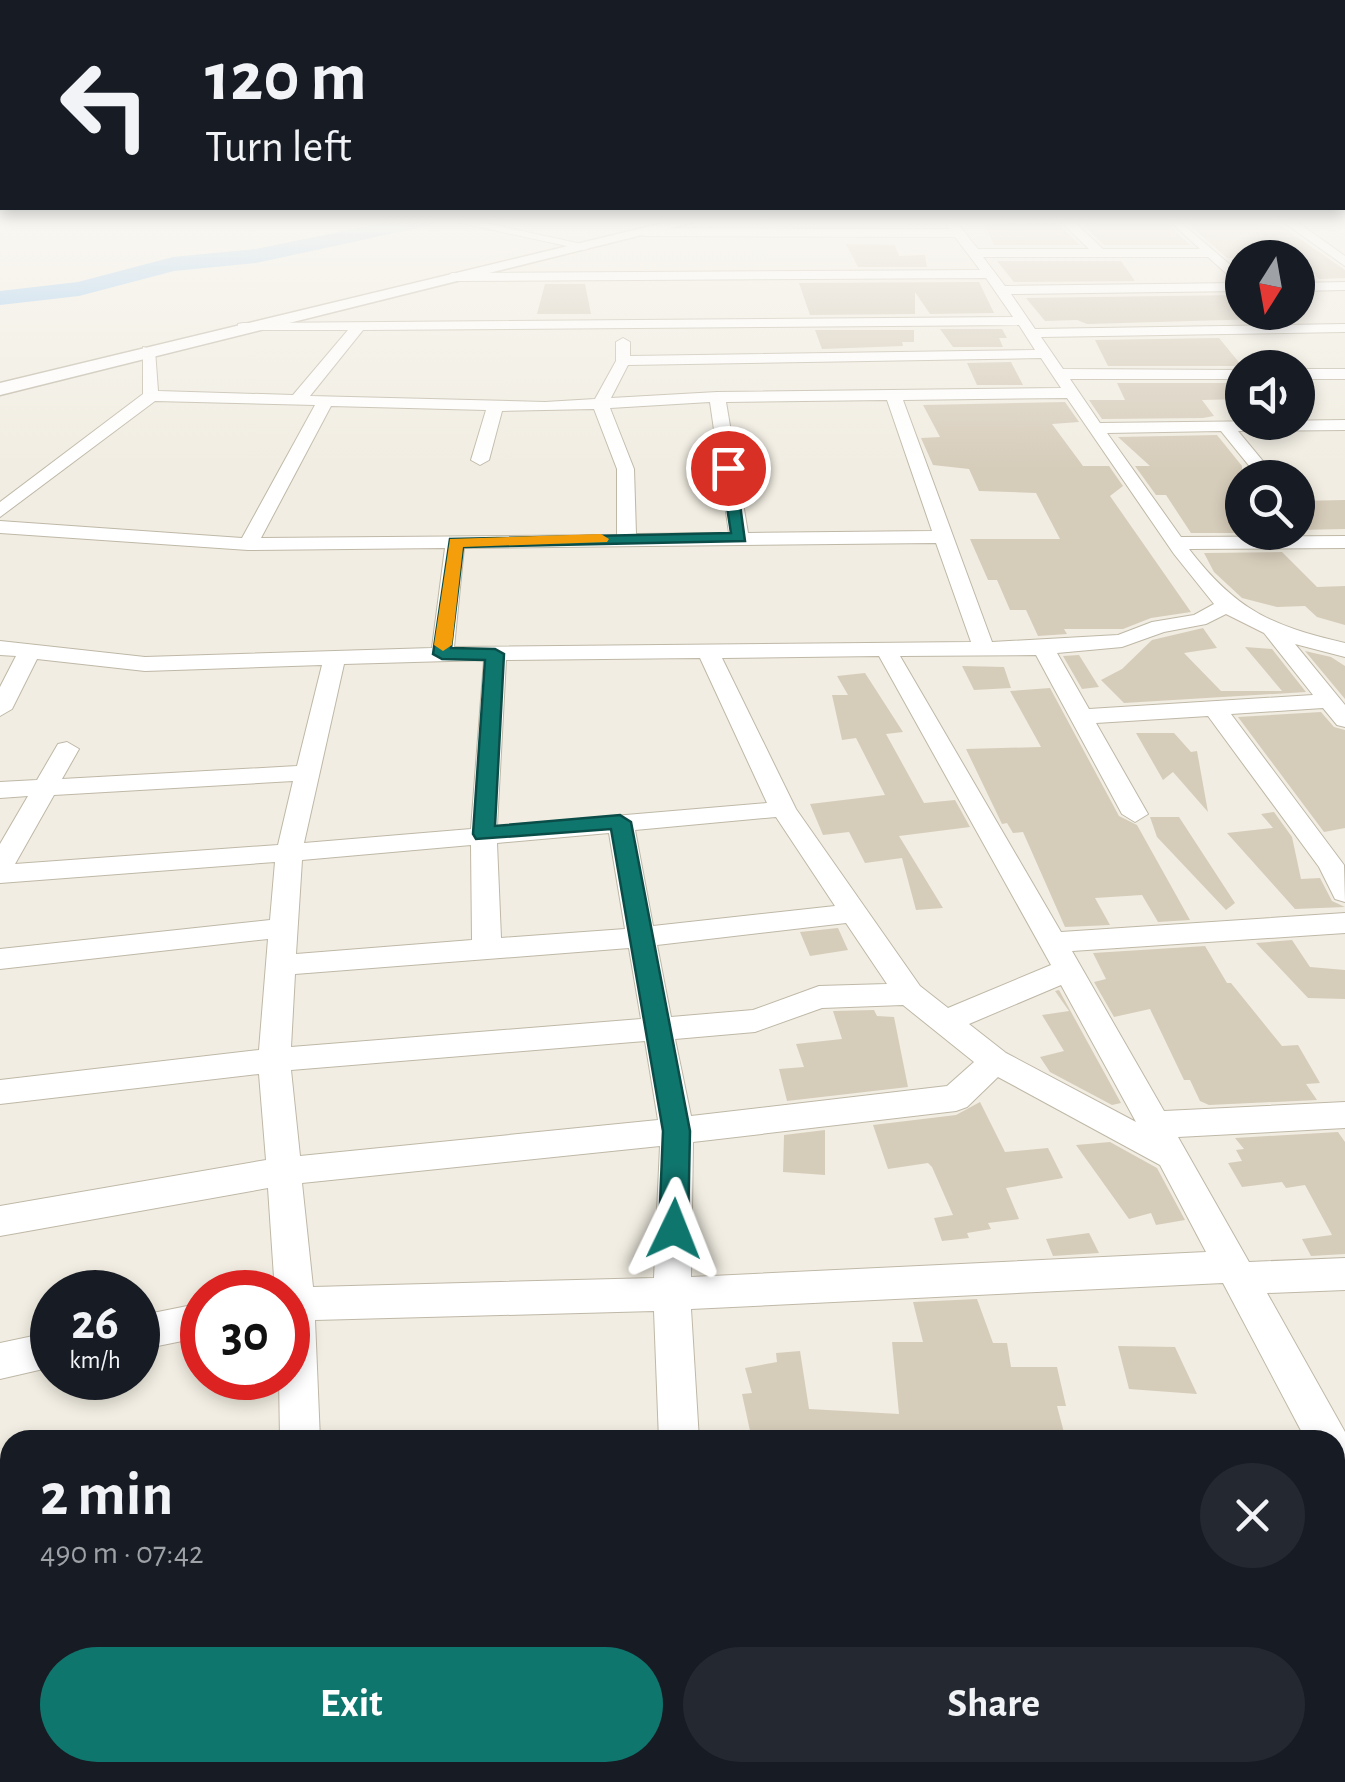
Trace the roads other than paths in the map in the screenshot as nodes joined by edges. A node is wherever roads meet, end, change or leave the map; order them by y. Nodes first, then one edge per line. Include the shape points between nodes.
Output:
1 (349, 302) edge
2 (1011, 302) edge
3 (609, 310) dead end
4 (615, 326) junction
5 (243, 327) junction
6 (358, 327) junction
7 (1027, 327) junction
8 (1345, 328) edge
9 (148, 350) junction
10 (1044, 354) junction
11 (624, 360) junction
12 (1057, 374) junction
13 (1225, 374) edge
14 (1315, 374) edge
15 (1345, 374) edge
16 (0, 389) edge
17 (1069, 394) junction
18 (893, 395) junction
19 (151, 396) junction
20 (718, 397) junction
21 (297, 400) junction
22 (325, 402) junction
23 (600, 404) junction
24 (494, 405) junction
25 (1345, 425) edge
26 (1315, 426) edge
27 (1225, 427) edge
28 (1094, 428) junction
29 (1237, 440) edge
30 (480, 460) dead end
31 (1254, 460) edge
32 (0, 510) edge
33 (0, 527) edge
34 (944, 537) junction
35 (626, 538) junction
36 (739, 538) junction
37 (455, 542) junction
38 (1177, 543) junction
39 (248, 544) junction
40 (1342, 545) edge
41 (1227, 605) junction
42 (1270, 626) junction
43 (0, 648) edge
44 (984, 648) junction
45 (1043, 648) junction
46 (886, 650) junction
47 (1345, 650) edge
48 (30, 651) junction
49 (708, 652) junction
50 (442, 654) junction
51 (495, 654) junction
52 (334, 659) junction
53 (1326, 701) junction
54 (1215, 708) junction
55 (0, 710) edge
56 (1080, 717) junction
57 (1345, 720) edge
58 (67, 749) dead end
59 (308, 773) junction
60 (48, 787) junction
61 (0, 790) edge
62 (783, 809) junction
63 (1135, 814) dead end
64 (620, 822) junction
65 (484, 834) junction
66 (289, 853) junction
67 (0, 870) edge
68 (1345, 893) edge
69 (854, 912) junction
70 (1345, 923) edge
71 (284, 928) junction
72 (643, 937) junction
73 (487, 949) junction
74 (1062, 955) junction
75 (0, 959) edge
76 (281, 965) junction
77 (909, 994) junction
78 (946, 1022) junction
79 (660, 1028) junction
80 (274, 1060) junction
81 (995, 1061) junction
82 (0, 1092) edge
83 (1345, 1115) edge
84 (677, 1131) junction
85 (1161, 1139) junction
86 (284, 1170) junction
87 (0, 1221) edge
88 (290, 1270) edge
89 (1236, 1272) junction
90 (1345, 1274) edge
91 (672, 1294) junction
92 (310, 1303) edge
93 (30, 1355) edge
94 (0, 1361) edge
95 (298, 1400) edge
96 (299, 1430) edge
97 (679, 1430) edge
98 (1323, 1430) edge

1 - 5 street
2 - 7 street
3 - 4 street
4 - 6 street
4 - 7 street via 812,320
4 - 11 street
5 - 6 street
5 - 9 street
6 - 21 street
7 - 8 street
7 - 10 street
9 - 16 street
9 - 19 street
10 - 11 street
10 - 12 street
11 - 23 street
12 - 13 street
12 - 17 street
14 - 15 street
17 - 18 street
17 - 28 street
18 - 20 street
18 - 34 street
19 - 21 street
19 - 32 street
20 - 23 street
20 - 36 street
21 - 22 street
22 - 24 street
22 - 39 street
23 - 24 street
23 - 35 street via 629,472
24 - 30 street
25 - 26 street
27 - 28 street
28 - 38 street
29 - 31 street
33 - 39 street
34 - 36 street
34 - 44 street
35 - 36 street
35 - 37 street
37 - 39 street
37 - 50 street
38 - 40 street
38 - 41 street
41 - 42 street
41 - 45 street via 1199,620 1122,641
42 - 47 street
42 - 53 street
43 - 48 street
44 - 45 street
44 - 46 street
45 - 56 street
46 - 49 street
46 - 74 street
48 - 52 street via 145,664
48 - 55 street
49 - 51 street
49 - 62 street
50 - 51 street
50 - 52 street
51 - 65 street
52 - 59 street
53 - 54 street
53 - 57 street
54 - 56 street
54 - 68 street
56 - 63 street
58 - 60 street
59 - 60 street
59 - 66 street
60 - 61 street
60 - 67 street
62 - 64 street
62 - 69 street
64 - 65 street
64 - 72 street
65 - 66 street
65 - 73 street
66 - 67 street
66 - 71 street
69 - 72 street
69 - 77 street
70 - 74 street
71 - 75 street
71 - 76 street
72 - 73 street
72 - 79 street
73 - 76 street
74 - 78 street
74 - 85 street
76 - 80 street
77 - 78 street
77 - 79 street via 819,997 754,1021
78 - 81 street
79 - 80 street
79 - 84 street
80 - 82 street
80 - 86 street
81 - 84 street via 956,1098
81 - 85 street
83 - 85 street
84 - 86 street
84 - 91 street
85 - 89 street
86 - 87 street
86 - 88 street
89 - 90 street
89 - 91 street
89 - 98 street
91 - 92 street
91 - 97 street
93 - 94 street
95 - 96 street

